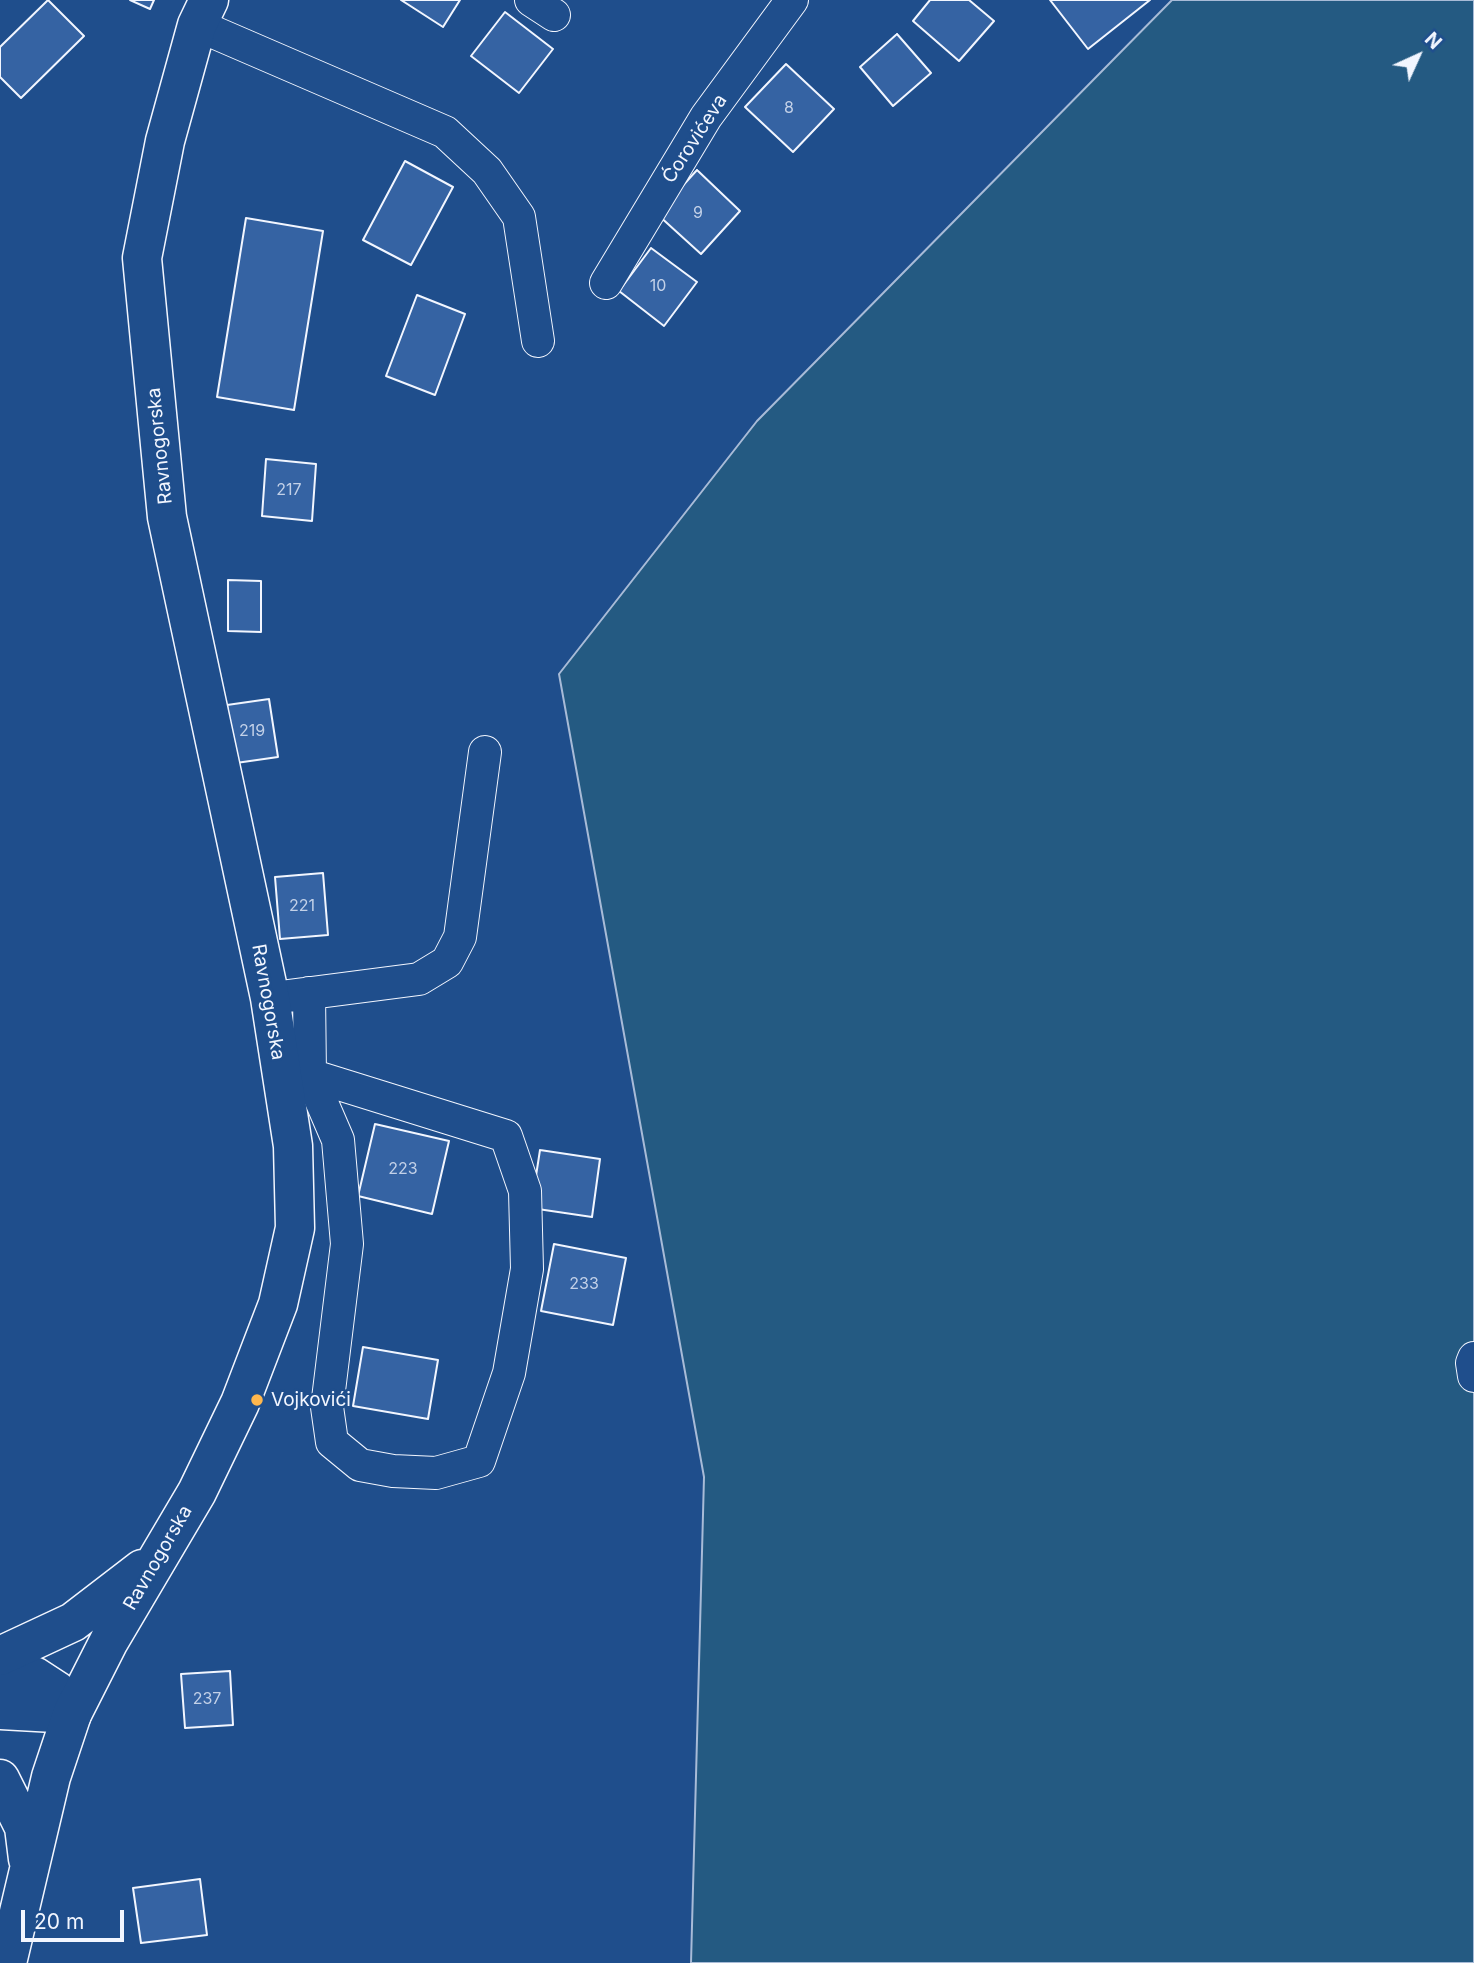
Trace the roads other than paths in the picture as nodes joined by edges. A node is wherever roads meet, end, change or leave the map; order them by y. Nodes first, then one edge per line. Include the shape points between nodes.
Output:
1 (792, 0) edge
2 (203, 13) edge
3 (606, 283) dead end
4 (538, 341) dead end
5 (485, 752) dead end
6 (309, 993) junction
7 (270, 998) junction
8 (310, 1075) junction
9 (1474, 1359) edge
10 (1474, 1376) edge
11 (162, 1552) junction
12 (0, 1656) edge
13 (0, 1672) edge
14 (0, 1710) edge
15 (72, 1714) junction
16 (0, 1779) edge
17 (29, 1866) junction
18 (8, 1963) edge

1 - 3 street, Ćorovićeva via 706,117
2 - 4 street via 445,132 487,171 519,217
2 - 7 main road, Ravnogorska via 165,141 142,257 167,517
5 - 6 street via 460,937 447,961 419,979
6 - 7 street
6 - 8 street
7 - 11 main road, Ravnogorska via 293,1146 295,1228 278,1304 240,1404
8 - 8 street via 506,1136 525,1191 527,1269 509,1373 479,1461 436,1473 393,1471 360,1465 332,1442 327,1407 347,1244 338,1140
9 - 10 street
11 - 12 main road via 73,1622
11 - 15 main road, Ravnogorska
13 - 15 main road via 34,1676 57,1691
14 - 15 main road
15 - 17 main road, Ravnogorska
16 - 17 main road via 24,1827
17 - 18 main road, Ravnogorska

